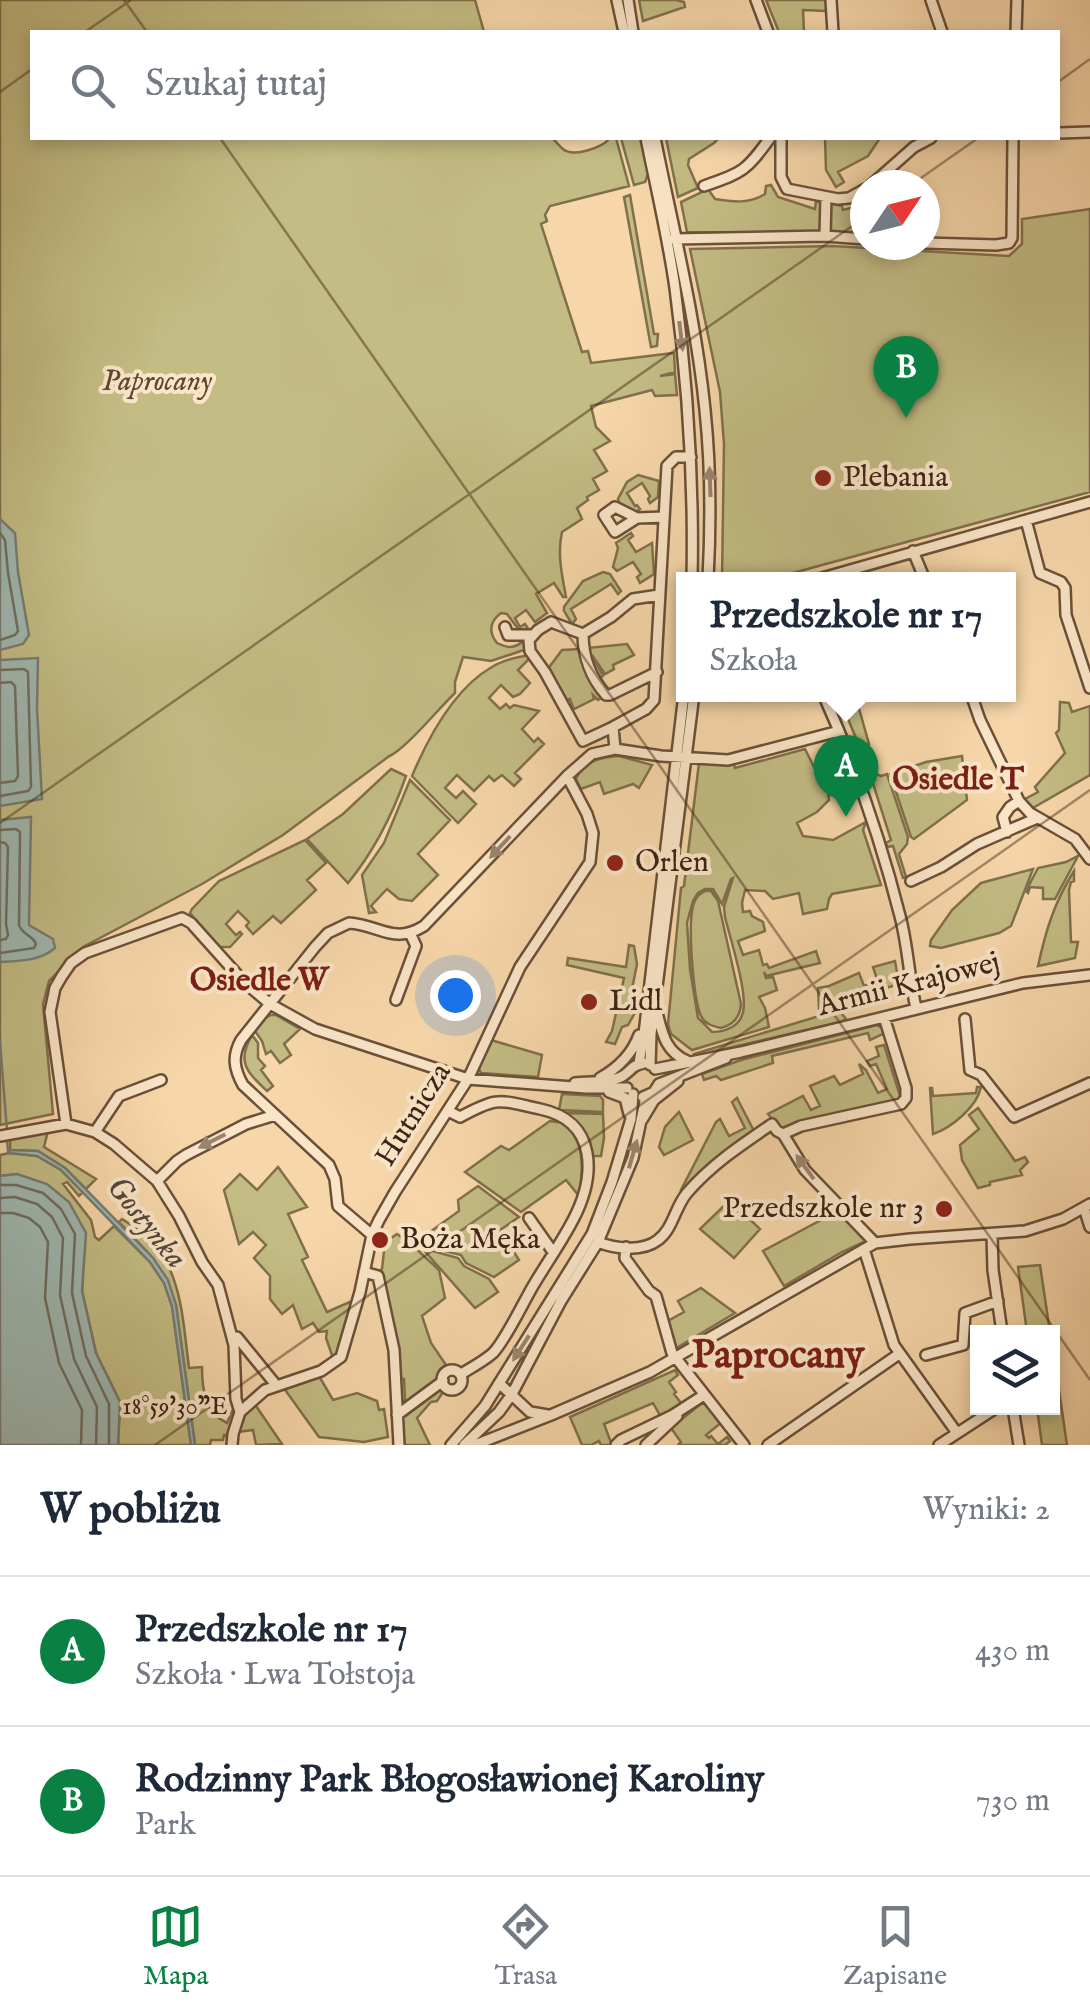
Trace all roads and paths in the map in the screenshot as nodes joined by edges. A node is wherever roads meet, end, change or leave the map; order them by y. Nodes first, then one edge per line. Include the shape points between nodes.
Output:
1 (617, 0) edge
2 (628, 0) edge
3 (756, 0) edge
4 (831, 0) edge
5 (930, 0) edge
6 (1016, 0) edge
7 (624, 30) edge
8 (633, 30) edge
9 (767, 30) edge
10 (832, 30) edge
11 (941, 30) edge
12 (1016, 30) edge
13 (1060, 132) edge
14 (1090, 132) edge
15 (646, 140) edge
16 (655, 140) edge
17 (769, 140) edge
18 (781, 140) edge
19 (927, 140) edge
20 (1013, 140) edge
21 (888, 170) edge
22 (704, 186) dead end
23 (826, 197) junction
24 (850, 197) edge
25 (825, 236) junction
26 (850, 238) edge
27 (671, 239) junction
28 (940, 243) edge
29 (691, 457) junction
30 (1090, 502) edge
31 (664, 516) junction
32 (637, 518) dead end
33 (692, 519) junction
34 (710, 519) junction
35 (1026, 520) junction
36 (913, 551) junction
37 (692, 552) junction
38 (709, 552) junction
39 (692, 572) edge
40 (708, 572) edge
41 (843, 572) edge
42 (922, 572) edge
43 (659, 596) junction
44 (505, 626) dead end
45 (533, 634) junction
46 (584, 634) junction
47 (657, 672) junction
48 (1090, 688) edge
49 (684, 702) edge
50 (692, 702) edge
51 (827, 702) edge
52 (974, 702) edge
53 (613, 727) junction
54 (839, 730) junction
55 (614, 749) junction
56 (682, 757) junction
57 (567, 776) junction
58 (1019, 802) junction
59 (1037, 818) junction
60 (1007, 832) junction
61 (1090, 860) edge
62 (911, 882) dead end
63 (410, 933) junction
64 (1090, 975) edge
65 (396, 1000) dead end
66 (270, 1004) junction
67 (655, 1004) junction
68 (916, 1008) junction
69 (884, 1017) junction
70 (964, 1018) dead end
71 (644, 1023) junction
72 (648, 1066) junction
73 (692, 1066) junction
74 (626, 1074) junction
75 (468, 1079) junction
76 (161, 1080) dead end
77 (659, 1084) junction
78 (1090, 1084) edge
79 (593, 1085) junction
80 (630, 1091) junction
81 (646, 1097) junction
82 (448, 1111) junction
83 (275, 1115) junction
84 (642, 1120) junction
85 (66, 1124) junction
86 (95, 1132) junction
87 (783, 1134) junction
88 (0, 1136) edge
89 (625, 1136) junction
90 (157, 1182) junction
91 (1087, 1206) edge
92 (529, 1218) dead end
93 (1090, 1227) edge
94 (372, 1235) junction
95 (992, 1235) junction
96 (598, 1242) junction
97 (875, 1244) junction
98 (626, 1247) junction
99 (864, 1249) junction
100 (553, 1252) junction
101 (364, 1272) junction
102 (998, 1301) junction
103 (1001, 1325) edge
104 (234, 1338) junction
105 (899, 1354) junction
106 (926, 1355) dead end
107 (676, 1358) junction
108 (530, 1362) junction
109 (499, 1383) junction
110 (276, 1384) junction
111 (512, 1394) junction
112 (704, 1394) junction
113 (485, 1406) junction
114 (682, 1410) junction
115 (240, 1412) junction
116 (530, 1412) junction
117 (397, 1415) junction
118 (985, 1415) edge
119 (1014, 1415) edge
120 (551, 1416) junction
121 (480, 1431) junction
122 (957, 1432) junction
123 (490, 1439) junction
124 (232, 1445) edge
125 (399, 1445) edge
126 (451, 1445) edge
127 (464, 1445) edge
128 (475, 1445) edge
129 (616, 1445) edge
130 (646, 1445) edge
131 (744, 1445) edge
132 (768, 1445) edge
133 (939, 1445) edge
134 (1019, 1445) edge

1 - 7 street
2 - 8 street
3 - 9 street
4 - 10 street
5 - 11 street
6 - 12 street
13 - 14 street
15 - 27 street
16 - 27 street
17 - 22 street via 748,168
18 - 23 street via 784,186
19 - 21 street
20 - 28 street via 1012,238 996,245
23 - 24 street
23 - 25 street
25 - 26 street
25 - 27 street
27 -> 29 street
34 -> 27 street via 706,410
29 - 31 street via 676,457 667,466
29 - 33 street
30 - 35 street
31 - 32 street
31 - 43 street
33 - 34 street
33 - 37 street
34 - 38 street
35 - 36 street
35 - 48 street via 1040,573 1066,588 1066,615
36 - 41 street
36 - 42 street
37 - 38 street
37 - 39 street
38 - 40 street
43 - 46 street via 633,599
43 - 47 street
44 - 45 street via 508,635
45 - 46 street via 551,622
45 - 53 street via 530,651 582,742
46 - 47 street via 583,651 606,695
47 - 53 street via 654,700
49 - 56 street
50 - 56 street
51 - 54 street
52 - 58 street
53 - 55 street
54 - 56 street via 728,760
54 - 68 street via 902,921
55 - 56 street
55 - 57 street via 592,754
56 - 67 street
56 - 71 street
57 -> 63 street via 433,918
57 - 75 street, Hutnicza via 593,833 590,862 520,968
58 - 59 street
58 - 60 street via 1003,817
59 - 60 street
59 - 61 street via 1075,839
60 - 62 street
63 - 65 street via 416,946
63 - 66 street via 342,924 314,947
64 - 68 street, Armii Krajowej
66 - 75 street via 315,1029
66 - 83 street via 240,1040 234,1060 243,1085
66 - 85 street via 182,918 85,953 62,976 50,1012
67 - 72 street
67 - 73 street via 668,1047
68 - 69 street, Armii Krajowej
69 - 73 street, Armii Krajowej
69 - 87 street via 906,1088 901,1104
70 - 78 street via 970,1070 1014,1116
71 - 72 street
71 - 79 street via 624,1059
72 - 73 street, Armii Krajowej
72 - 74 street
72 - 77 street
73 - 77 street, Armii Krajowej
73 - 84 street
74 - 79 street
74 - 80 street
75 - 79 street
75 - 82 street, Hutnicza
76 - 86 street via 119,1096
77 - 81 street
79 - 80 street
79 - 89 street via 625,1098
80 - 81 street
80 - 89 street
81 - 84 street
82 - 94 street, Hutnicza
82 - 100 street via 460,1117 500,1100 556,1112 578,1128 587,1154 585,1184
83 -> 90 street via 198,1148
83 - 94 street via 329,1166 338,1206
96 -> 84 street
85 - 86 street
85 - 88 street
86 - 90 street
97 -> 87 street via 805,1170
87 - 98 street via 772,1124 717,1162 684,1196 657,1241
89 -> 109 street via 592,1234
90 - 104 street via 218,1285
91 - 93 street
91 - 95 street via 1044,1226
92 - 100 street
94 - 101 street, Hutnicza
95 - 97 street
95 - 102 street
96 - 98 street
96 - 108 street
97 - 99 street
98 - 107 street via 624,1258 656,1296
99 - 105 street
99 - 107 street
100 - 117 street via 494,1352 461,1374 458,1388 442,1381
101 - 110 street, Hutnicza via 341,1357 321,1371
101 - 117 street via 378,1276 394,1350
102 - 103 street
102 - 106 street via 965,1314 964,1345
104 - 110 street
104 - 115 street
105 - 122 street
105 - 132 street
107 - 112 street
107 - 120 street
108 - 111 street
108 - 116 street via 523,1389
109 - 111 street
109 - 113 street
110 - 115 street, Hutnicza
111 - 116 street
111 - 121 street
112 - 114 street
112 - 131 street
113 - 121 street
113 - 126 street
114 - 129 street
114 - 130 street
115 - 124 street
116 - 120 street
117 - 125 street
118 - 122 street
119 - 134 street
120 - 123 street
121 - 123 street
121 - 127 street
122 - 133 street
123 - 128 street

